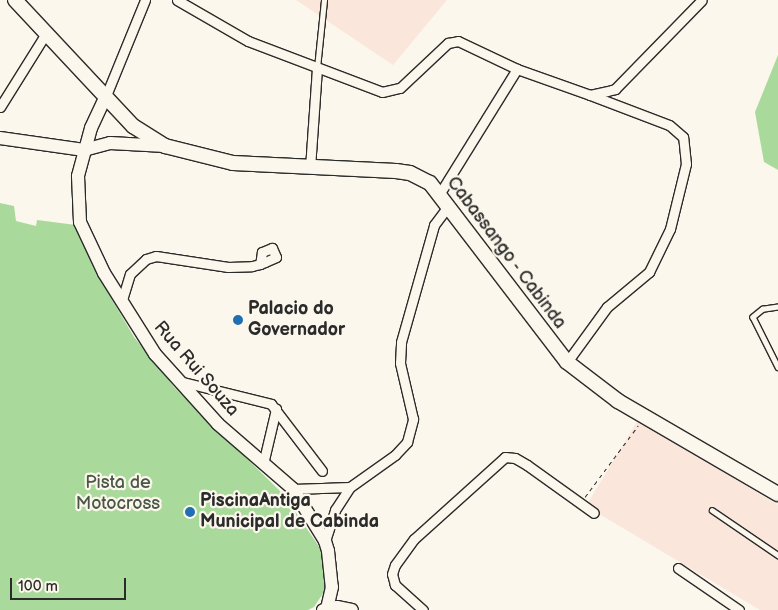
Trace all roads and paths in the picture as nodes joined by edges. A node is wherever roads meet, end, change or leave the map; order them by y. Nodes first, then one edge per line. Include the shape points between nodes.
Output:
1 (15, 0) edge
2 (145, 0) edge
3 (177, 0) edge
4 (324, 0) edge
5 (702, 0) edge
6 (45, 35) junction
7 (517, 69) junction
8 (317, 70) junction
9 (590, 94) junction
10 (105, 98) junction
11 (0, 107) edge
12 (133, 126) junction
13 (0, 138) edge
14 (122, 144) junction
15 (165, 146) junction
16 (84, 150) junction
17 (310, 168) junction
18 (440, 193) junction
19 (449, 205) junction
20 (260, 264) dead end
21 (122, 300) junction
22 (778, 307) edge
23 (567, 362) junction
24 (778, 367) edge
25 (178, 381) junction
26 (276, 409) junction
27 (644, 417) junction
28 (263, 464) junction
29 (322, 471) dead end
30 (350, 487) junction
31 (293, 488) junction
32 (778, 494) edge
33 (579, 503) junction
34 (712, 510) dead end
35 (594, 513) dead end
36 (325, 540) junction
37 (778, 555) edge
38 (678, 568) dead end
39 (325, 609) edge
40 (352, 610) edge
41 (423, 610) edge
42 (740, 610) edge

1 - 6 main road, Cabassango - Cabinda
2 - 10 street
3 - 8 street via 248,41
4 - 8 lane
5 - 9 street via 615,89
6 - 10 main road, Cabassango - Cabinda
6 - 11 street
7 - 8 street via 458,41 448,43 400,88 391,92 382,92
7 - 9 street
7 - 18 street
8 - 17 street
9 - 23 street via 669,125 683,137 686,164 670,229 650,272 607,307
10 - 12 main road, Cabassango - Cabinda
10 - 16 street, Rua Rui Souza
12 - 14 street via 130,136
12 - 15 main road, Cabassango - Cabinda
13 - 16 street
14 - 15 street
14 - 16 street via 99,145
15 - 17 main road, Cabassango - Cabinda via 233,163
16 - 21 street, Rua Rui Souza via 78,176 80,222 104,274
17 - 18 main road, Cabassango - Cabinda via 410,173 430,183
18 - 19 main road, Cabassango - Cabinda
19 - 23 main road, Cabassango - Cabinda via 546,339
19 - 30 street via 434,225 401,342 400,363 410,403 412,430 396,455
20 - 21 street via 228,267 156,256 146,259 130,274
21 - 25 street, Rua Rui Souza via 140,332
22 - 24 lane via 763,309 753,317
23 - 27 main road, Cabassango - Cabinda
25 - 26 street via 264,400
25 - 28 street, Rua Rui Souza via 218,424
26 - 28 street
26 - 29 street
27 - 32 main road, Cabassango - Cabinda
27 - 33 path
28 - 31 street, Rua Rui Souza
30 - 31 street
30 - 36 street via 335,510
31 - 36 street, Rua Rui Souza
33 - 35 street
33 - 41 street via 515,458 500,461 414,539 395,565 392,574 395,585
34 - 37 lane
36 - 39 street, Rua Rui Souza via 332,587
38 - 42 street
39 - 40 street via 337,606

